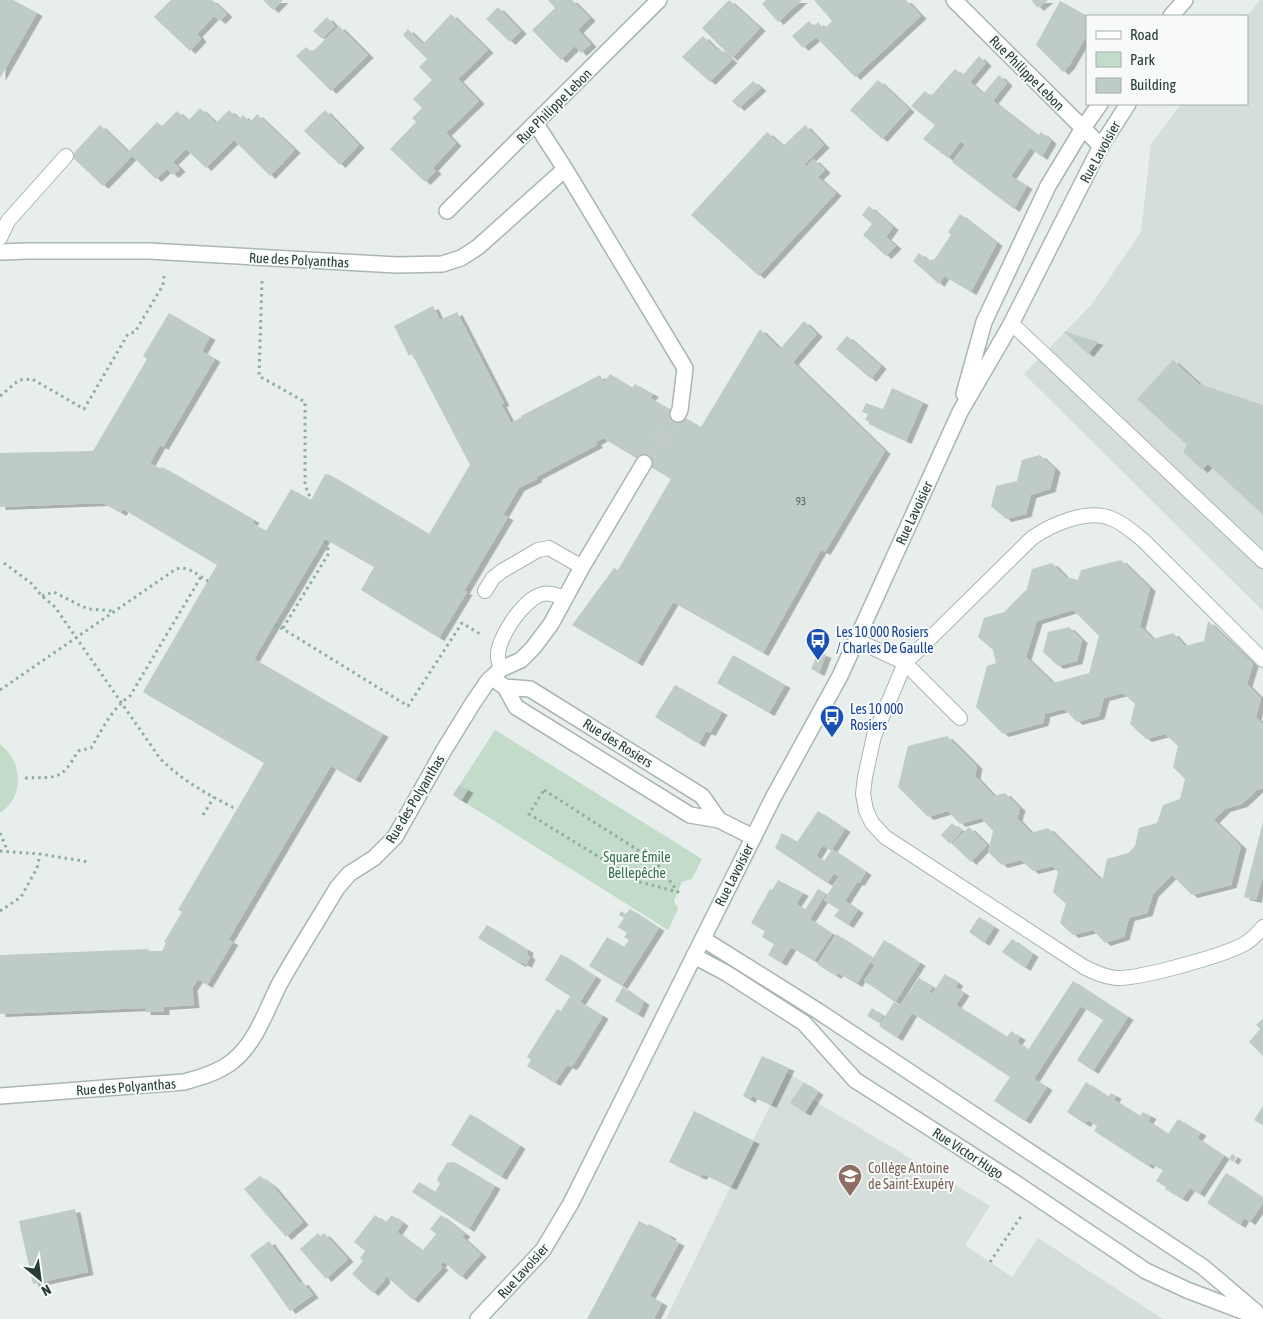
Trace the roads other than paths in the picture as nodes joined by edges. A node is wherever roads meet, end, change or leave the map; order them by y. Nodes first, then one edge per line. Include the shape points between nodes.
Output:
1 (659, 0) edge
2 (954, 0) edge
3 (1099, 105) edge
4 (1127, 105) edge
5 (536, 124) junction
6 (1083, 128) junction
7 (1101, 146) junction
8 (66, 156) dead end
9 (565, 169) junction
10 (448, 210) dead end
11 (0, 238) edge
12 (0, 252) edge
13 (1011, 323) junction
14 (960, 412) junction
15 (678, 414) tunnel mouth
16 (644, 463) tunnel mouth
17 (1263, 561) edge
18 (582, 566) junction
19 (485, 591) dead end
20 (565, 598) junction
21 (856, 640) junction
22 (1263, 660) edge
23 (905, 663) junction
24 (496, 674) junction
25 (505, 687) junction
26 (960, 718) dead end
27 (719, 820) junction
28 (753, 837) junction
29 (1263, 928) edge
30 (703, 939) junction
31 (694, 956) junction
32 (0, 1096) edge
33 (478, 1319) edge
34 (1263, 1319) edge

1 - 5 street, Rue Philippe Lebon
2 - 6 street, Rue Philippe Lebon
3 - 6 street, Rue Lavoisier
4 - 7 street, Rue Lavoisier
5 - 9 street
5 - 10 street, Rue Philippe Lebon
6 - 7 street, Rue Philippe Lebon
6 - 14 street, Rue Lavoisier via 1048,186 984,322
7 - 13 street, Rue Lavoisier
8 - 11 lane via 8,221
9 - 12 street, Rue des Polyanthas via 478,247 461,258 442,264 398,265 167,253
9 - 15 street via 685,368
13 - 14 street, Rue Lavoisier
13 - 17 lane
14 - 21 street, Rue Lavoisier
16 - 18 street, Rue des Polyanthas
18 - 19 lane via 549,548 538,550 502,571
18 - 20 street, Rue des Polyanthas
20 - 24 street, Rue des Polyanthas via 533,648 521,660
20 - 24 lane via 543,594 532,598 516,614 500,646
21 - 23 lane
21 - 28 street, Rue Lavoisier via 826,704
22 - 23 lane via 1143,540 1112,518 1090,515 1046,528 1032,538
23 - 26 lane
23 - 29 lane via 874,736 863,794 872,823 885,838 1101,975 1116,978 1134,976 1233,950
24 - 25 street, Rue des Rosiers
24 - 32 street, Rue des Polyanthas via 473,702 395,837 336,888 264,1019 249,1044 234,1060 204,1077 184,1082
25 - 27 street, Rue des Rosiers via 516,707 690,815
25 - 27 street, Rue des Rosiers via 530,688 702,796
27 - 28 street, Rue des Rosiers
28 - 30 street, Rue Lavoisier
30 - 31 street, Rue Lavoisier
30 - 34 street, Rue Victor Hugo via 818,1011 1203,1267
31 - 33 street, Rue Lavoisier via 572,1203 552,1237
31 - 34 street, Rue Victor Hugo via 804,1023 855,1080 1146,1271

